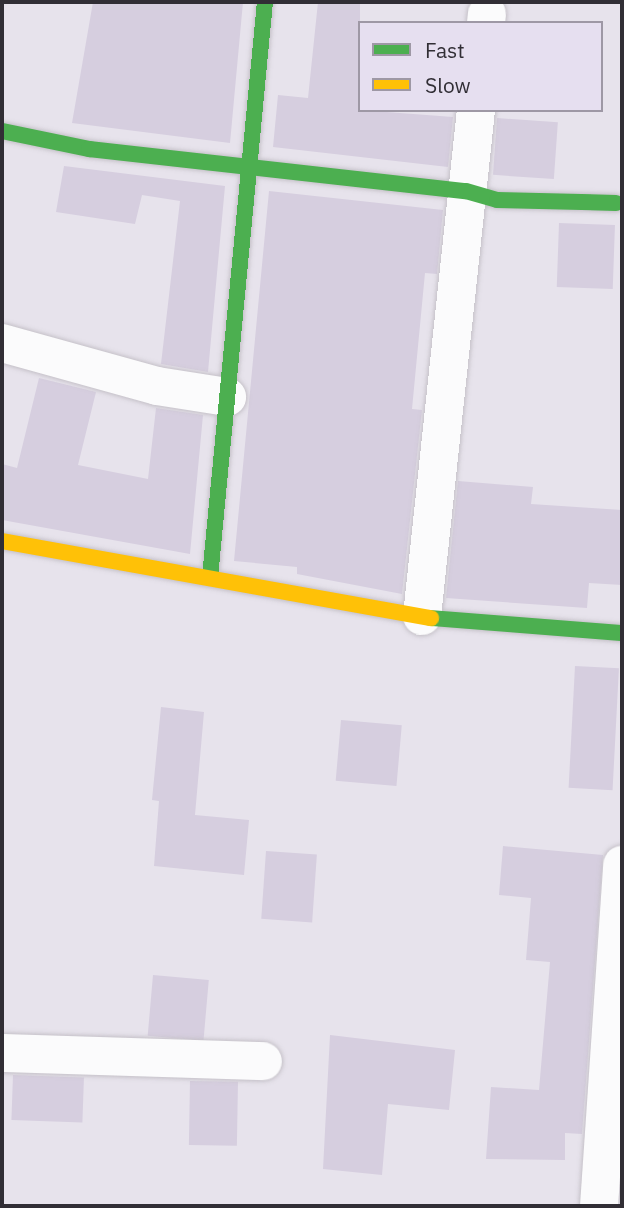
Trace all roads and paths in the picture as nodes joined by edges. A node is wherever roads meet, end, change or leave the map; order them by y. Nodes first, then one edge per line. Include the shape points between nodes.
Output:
1 (265, 2) edge
2 (475, 112) edge
3 (2, 131) edge
4 (249, 165) junction
5 (466, 191) junction
6 (616, 203) dead end
7 (2, 343) edge
8 (227, 397) junction
9 (2, 541) edge
10 (210, 577) junction
11 (422, 616) junction
12 (622, 633) edge
13 (622, 865) edge
14 (619, 919) edge
15 (2, 1053) edge
16 (263, 1061) dead end
17 (599, 1206) edge

1 - 4 street
2 - 5 street
3 - 4 street via 89,149
4 - 5 street
4 - 8 street
5 - 6 street via 497,200
5 - 11 street
7 - 8 street via 157,386
8 - 10 street
9 - 10 street
10 - 11 street
11 - 12 street
13 - 14 street
14 - 17 street
15 - 16 street

